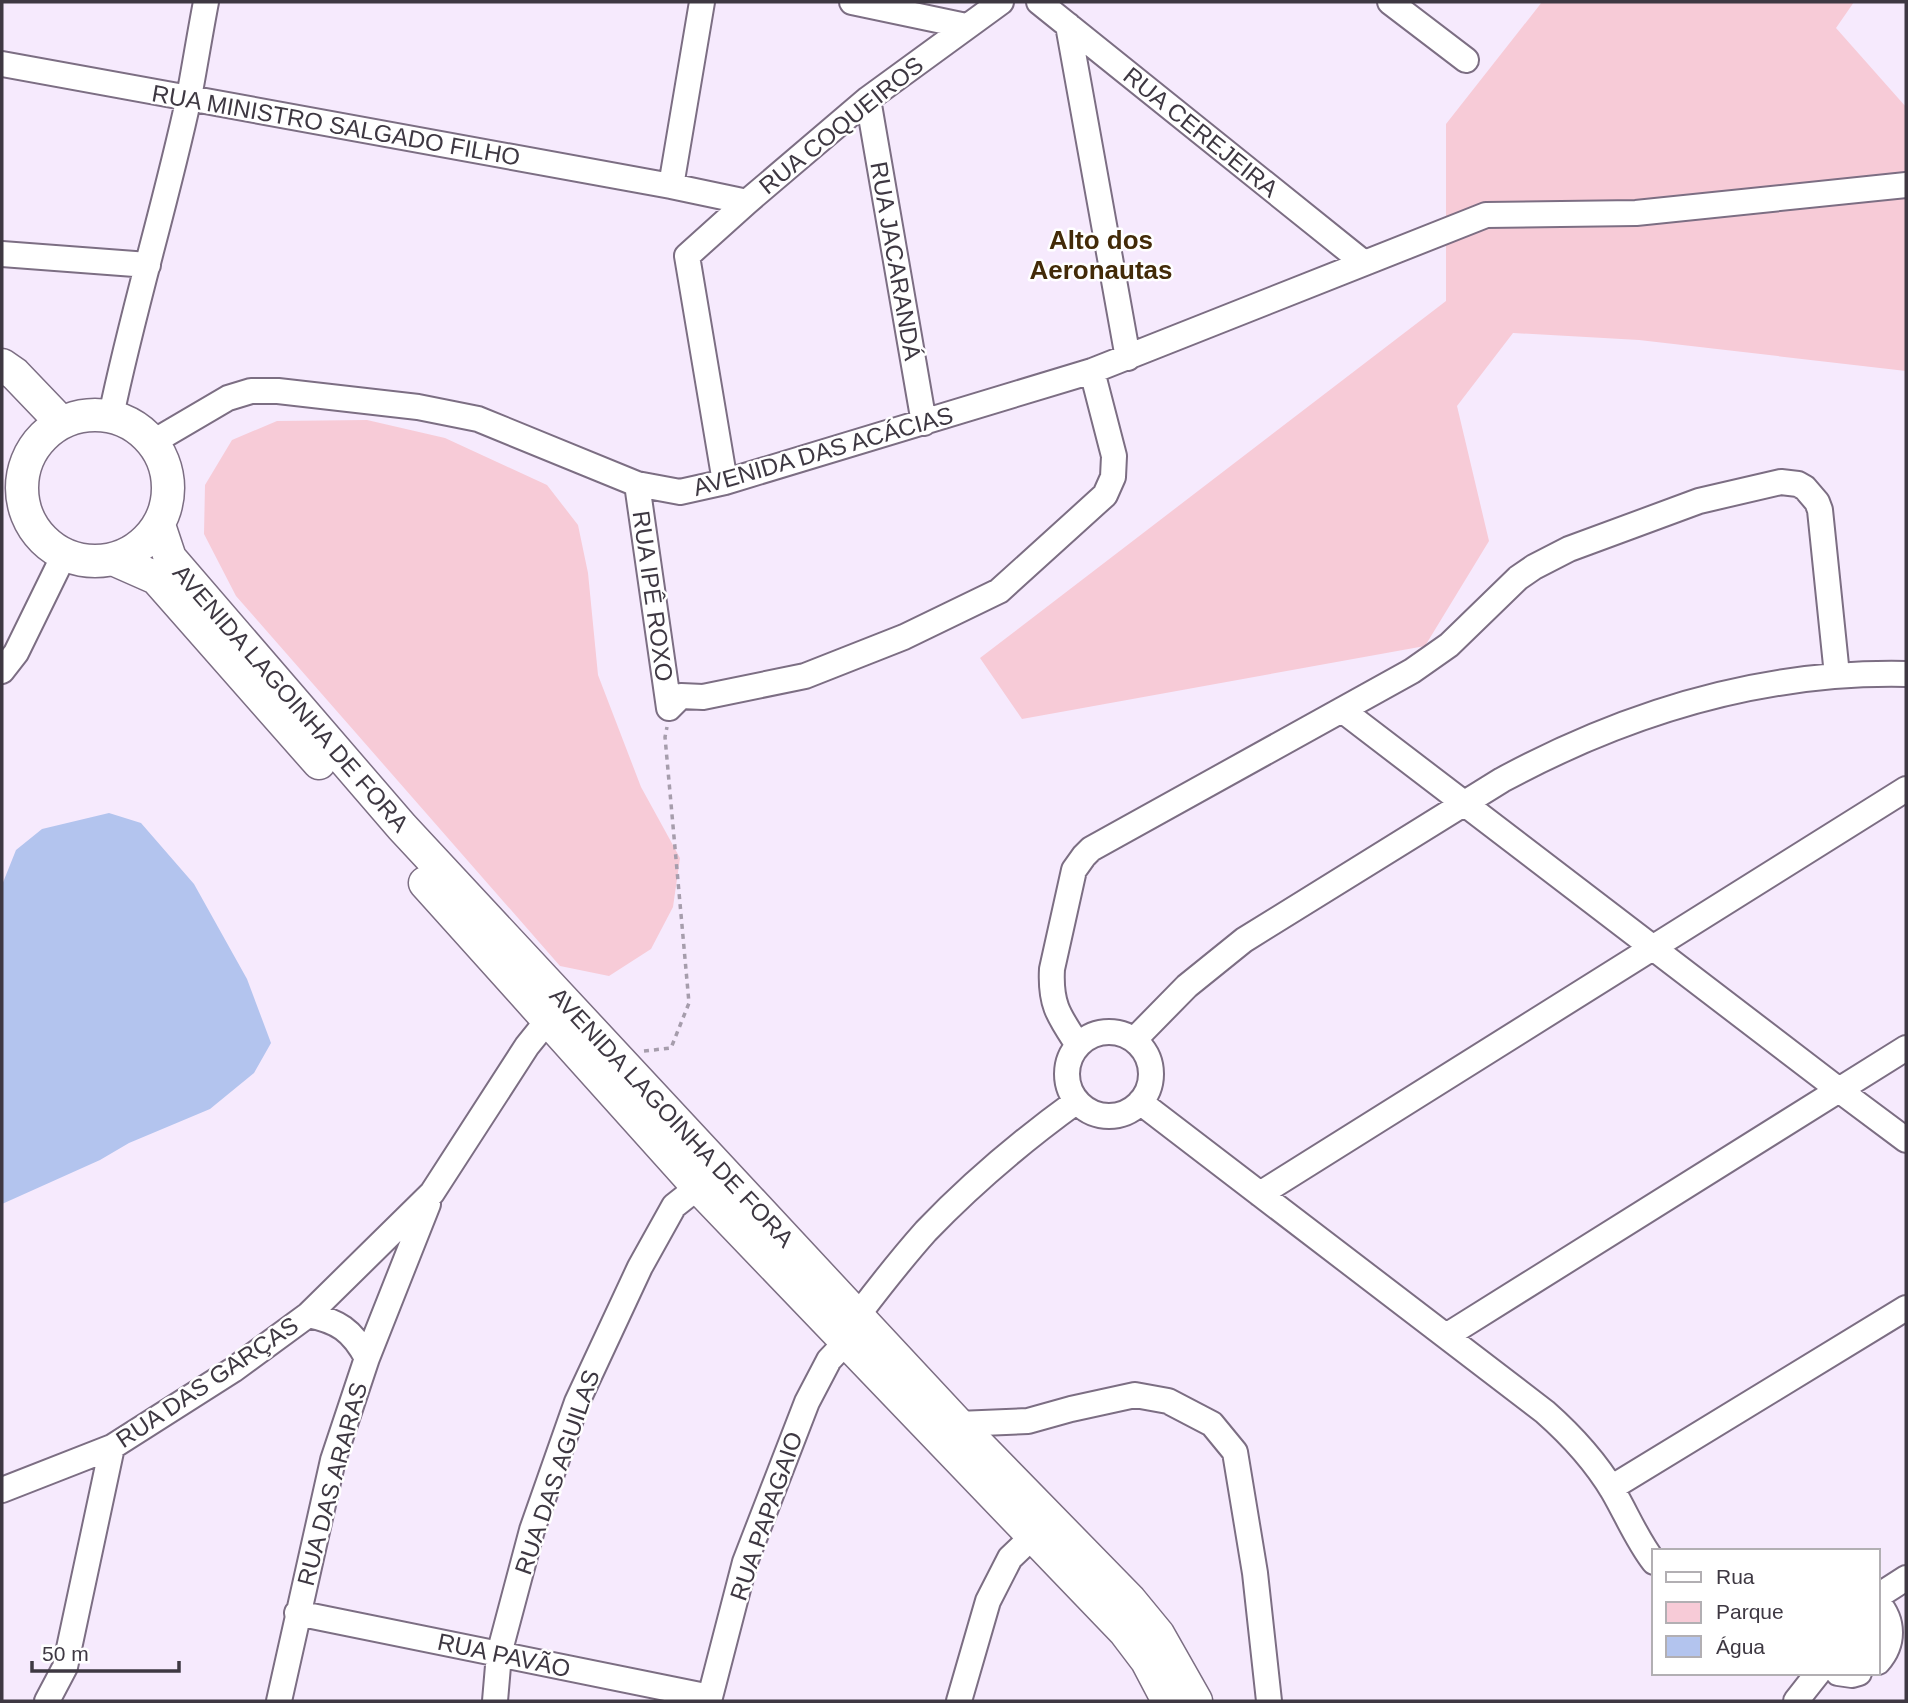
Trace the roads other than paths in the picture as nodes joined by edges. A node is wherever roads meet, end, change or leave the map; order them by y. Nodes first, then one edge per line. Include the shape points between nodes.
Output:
1 (206, 2) edge
2 (702, 2) edge
3 (852, 2) edge
4 (1001, 2) edge
5 (1039, 2) edge
6 (1390, 2) edge
7 (1068, 25) junction
8 (966, 26) junction
9 (1466, 60) dead end
10 (2, 64) edge
11 (189, 97) junction
12 (868, 99) junction
13 (1906, 184) edge
14 (671, 186) junction
15 (747, 202) junction
16 (2, 254) edge
17 (1364, 263) junction
18 (148, 265) junction
19 (1128, 358) junction
20 (2, 365) edge
21 (1092, 371) junction
22 (111, 416) junction
23 (61, 422) junction
24 (924, 423) junction
25 (153, 442) junction
26 (725, 482) junction
27 (637, 484) junction
28 (12, 491) edge
29 (159, 525) junction
30 (64, 555) junction
31 (113, 559) junction
32 (2, 671) edge
33 (1906, 674) edge
34 (1837, 675) junction
35 (1342, 710) junction
36 (1906, 789) edge
37 (1462, 804) junction
38 (1653, 947) junction
39 (557, 1012) junction
40 (1134, 1040) junction
41 (1078, 1045) junction
42 (1906, 1048) edge
43 (1839, 1090) junction
44 (1077, 1101) junction
45 (1140, 1102) junction
46 (1906, 1140) edge
47 (698, 1187) junction
48 (432, 1193) junction
49 (1260, 1194) junction
50 (1906, 1308) edge
51 (308, 1315) junction
52 (852, 1329) junction
53 (1447, 1336) junction
54 (367, 1358) junction
55 (958, 1424) junction
56 (112, 1447) junction
57 (1611, 1488) junction
58 (2, 1490) edge
59 (1032, 1537) junction
60 (1652, 1559) edge
61 (1906, 1578) edge
62 (1880, 1594) edge
63 (1880, 1606) edge
64 (297, 1613) junction
65 (1891, 1651) edge
66 (499, 1654) junction
67 (1816, 1675) edge
68 (710, 1699) edge
69 (47, 1701) edge
70 (279, 1701) edge
71 (495, 1701) edge
72 (959, 1701) edge
73 (1168, 1701) edge
74 (1196, 1701) edge
75 (1269, 1701) edge
76 (1796, 1701) edge

1 - 11 street
2 - 14 street
3 - 8 street
4 - 8 street, RUA COQUEIROS
5 - 7 street, RUA CEREJEIRA
6 - 9 street
7 - 17 street, RUA CEREJEIRA
7 - 19 street
8 - 12 street, RUA COQUEIROS
10 - 11 street, RUA MINISTRO SALGADO FILHO
11 - 14 street, RUA MINISTRO SALGADO FILHO
11 - 18 street
12 - 15 street, RUA COQUEIROS
12 - 24 street, RUA JACARANDÁ
13 - 17 street, AVENIDA DAS ACÁCIAS via 1636,213 1486,215
14 - 15 street, RUA MINISTRO SALGADO FILHO
15 - 26 street, RUA COQUEIROS via 687,256
16 - 18 street
17 - 19 street, AVENIDA DAS ACÁCIAS
18 - 22 street
19 - 21 street, AVENIDA DAS ACÁCIAS
20 - 23 main road
21 - 24 street, AVENIDA DAS ACÁCIAS
21 - 27 street, RUA IPÊ ROXO via 1114,456 1113,477 1104,495 999,591 904,637 805,676 703,697 681,696 669,708
22 - 23 main road via 85,415
22 - 25 main road via 134,425
23 - 28 main road via 31,451
24 - 26 street, AVENIDA DAS ACÁCIAS
25 - 27 street, AVENIDA DAS ACÁCIAS via 228,398 251,391 278,391 418,407 478,419
25 - 29 main road via 169,483
26 - 27 street, AVENIDA DAS ACÁCIAS via 680,492
28 - 30 main road via 34,529
29 - 31 main road via 131,552
29 - 39 main road, AVENIDA LAGOINHA DE FORA via 170,558
30 - 31 main road via 88,561
30 - 32 street via 16,653
31 - 39 main road, AVENIDA LAGOINHA DE FORA via 156,579 391,845
33 - 34 street
34 - 35 street via 1820,510 1805,488 1781,482 1699,501 1551,558 1518,578 1431,659
34 - 37 street via 1716,695 1627,722 1542,758
35 - 37 street
35 - 41 street via 1091,849 1078,863 1051,981 1058,1014
36 - 38 street
37 - 38 street
37 - 40 street via 1244,940 1187,986
38 - 43 street
38 - 49 street
39 - 47 main road, AVENIDA LAGOINHA DE FORA
39 - 48 street, RUA DAS GARÇAS via 519,1057
39 - 52 main road, AVENIDA LAGOINHA DE FORA via 613,1054 753,1205
40 - 41 street via 1105,1032
40 - 45 street via 1147,1055 1151,1074
41 - 44 street via 1067,1072
42 - 43 street
43 - 46 street
43 - 53 street
44 - 45 street via 1103,1115 1123,1113
44 - 52 street, RUA PAPAGAIO via 963,1194 891,1273
45 - 49 street
47 - 52 main road, AVENIDA LAGOINHA DE FORA
47 - 66 street, RUA DAS AGUILAS via 674,1206 640,1266 577,1402 532,1530
48 - 51 street, RUA DAS GARÇAS
48 - 54 street, RUA DAS ARARAS
49 - 53 street
50 - 57 street
51 - 54 street via 344,1328
51 - 56 street, RUA DAS GARÇAS via 233,1370
52 - 55 main road, AVENIDA LAGOINHA DE FORA
52 - 59 main road, AVENIDA LAGOINHA DE FORA
52 - 68 street, RUA PAPAGAIO via 807,1402 754,1538
53 - 57 street via 1564,1429
54 - 64 street, RUA DAS ARARAS via 333,1460
55 - 74 main road, AVENIDA LAGOINHA DE FORA via 1130,1600 1158,1634
55 - 75 street via 1028,1422 1135,1395 1168,1401 1212,1424 1235,1452
56 - 58 street, RUA DAS GARÇAS
56 - 69 street via 65,1667
57 - 60 street
59 - 72 street via 1010,1558 988,1601
59 - 73 main road, AVENIDA LAGOINHA DE FORA via 1125,1632
61 - 62 street
63 - 65 street via 1890,1624
64 - 66 street, RUA PAVÃO
64 - 70 street, RUA DAS ARARAS
66 - 68 street, RUA PAVÃO
66 - 71 street, RUA DAS AGUILAS
67 - 76 street

